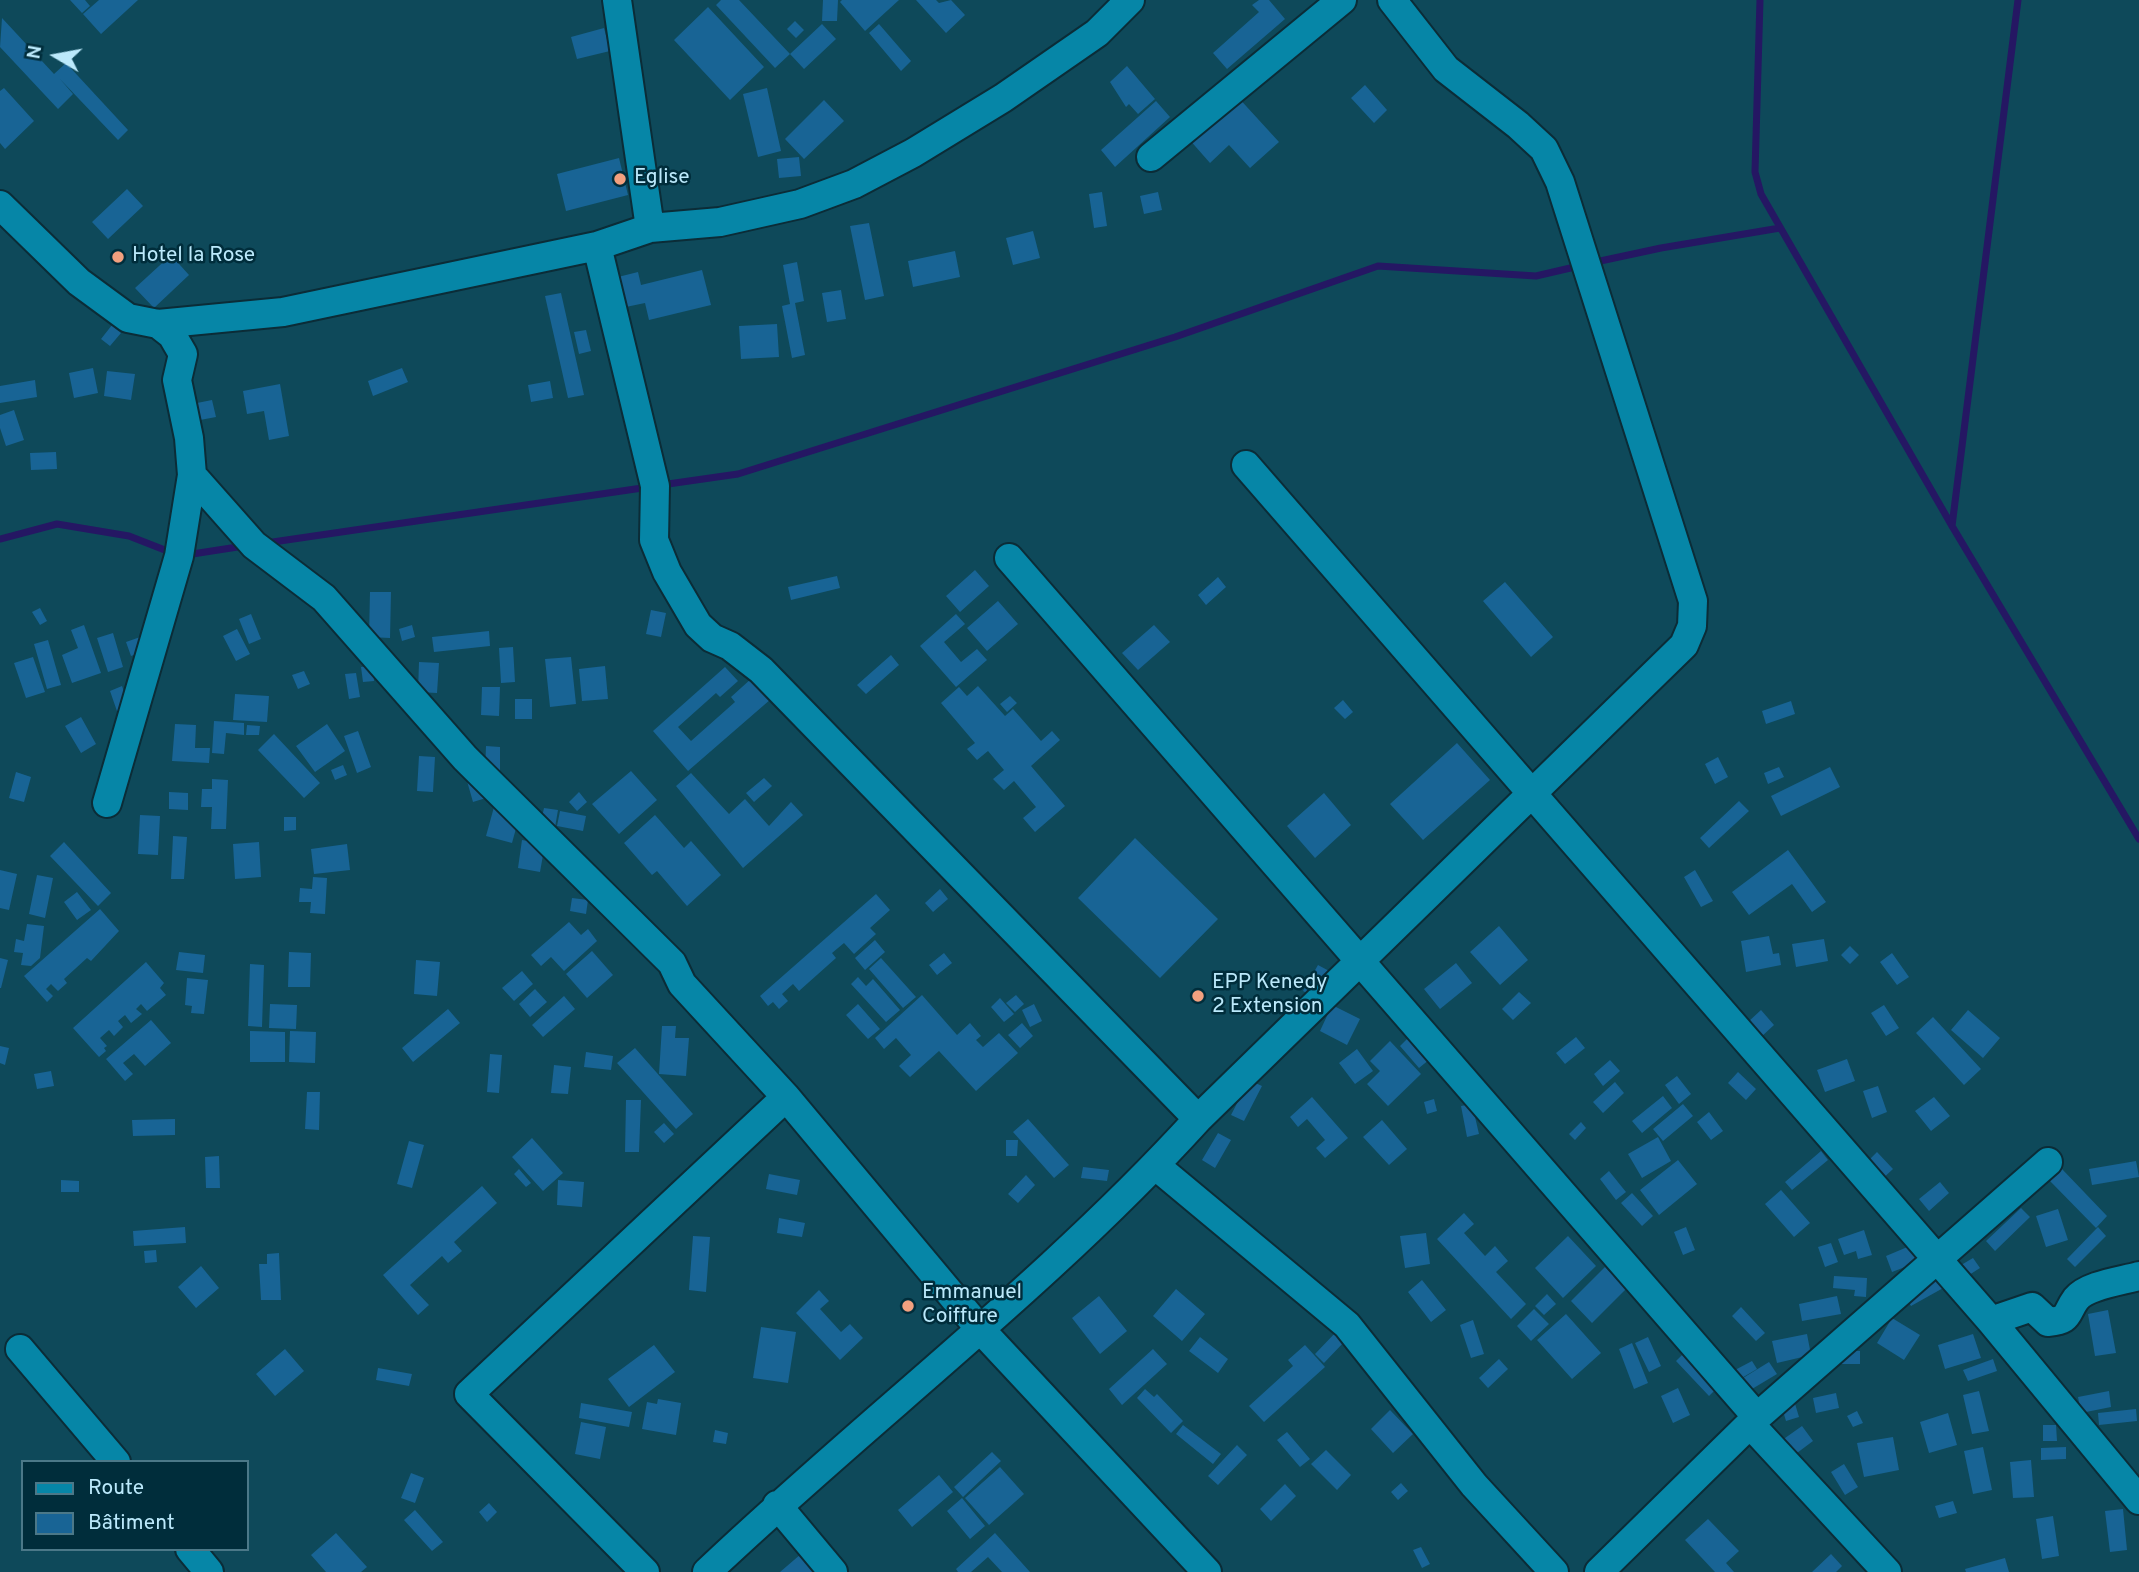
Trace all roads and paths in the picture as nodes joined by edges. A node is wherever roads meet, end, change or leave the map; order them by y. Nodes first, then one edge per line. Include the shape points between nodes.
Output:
1 (617, 0) edge
2 (1130, 0) edge
3 (1342, 0) edge
4 (1392, 0) edge
5 (1151, 157) dead end
6 (0, 205) edge
7 (650, 228) junction
8 (597, 246) junction
9 (158, 324) junction
10 (1246, 465) dead end
11 (192, 475) junction
12 (1009, 558) dead end
13 (1533, 792) junction
14 (107, 803) dead end
15 (1362, 962) junction
16 (786, 1097) junction
17 (1198, 1119) junction
18 (2048, 1163) dead end
19 (1156, 1166) junction
20 (1937, 1259) junction
21 (2139, 1276) edge
22 (1991, 1321) junction
23 (980, 1329) junction
24 (20, 1349) dead end
25 (1754, 1421) junction
26 (114, 1460) edge
27 (2139, 1500) edge
28 (777, 1505) junction
29 (192, 1551) edge
30 (209, 1572) edge
31 (645, 1572) edge
32 (707, 1572) edge
33 (832, 1572) edge
34 (1206, 1572) edge
35 (1554, 1572) edge
36 (1599, 1572) edge
37 (1887, 1572) edge

1 - 7 street
2 - 7 street via 1097,33 1003,98 854,184 800,204 720,222
3 - 5 street
4 - 13 street via 1446,69 1544,149 1560,182 1693,601 1692,626 1684,645
6 - 9 street via 79,282 128,318
7 - 8 street
8 - 9 street via 283,312
8 - 17 street via 655,486 654,540 698,625 761,670
9 - 11 street via 172,335 183,354 177,380
10 - 13 street
11 - 14 street via 179,556
11 - 16 street via 254,545 324,598 466,758 672,962 682,984
12 - 15 street
13 - 15 street
13 - 20 street
15 - 17 street
15 - 25 street
16 - 23 street
16 - 31 street via 469,1394
17 - 19 street
18 - 20 street
19 - 23 street
19 - 35 street via 1348,1325 1474,1485
20 - 22 street
20 - 25 street
21 - 22 street via 2089,1291 2076,1299 2068,1316 2059,1321 2048,1322 2032,1307
22 - 27 street
23 - 28 street
23 - 34 street
24 - 26 street
25 - 36 street
25 - 37 street
28 - 32 street
28 - 33 street
29 - 30 street

